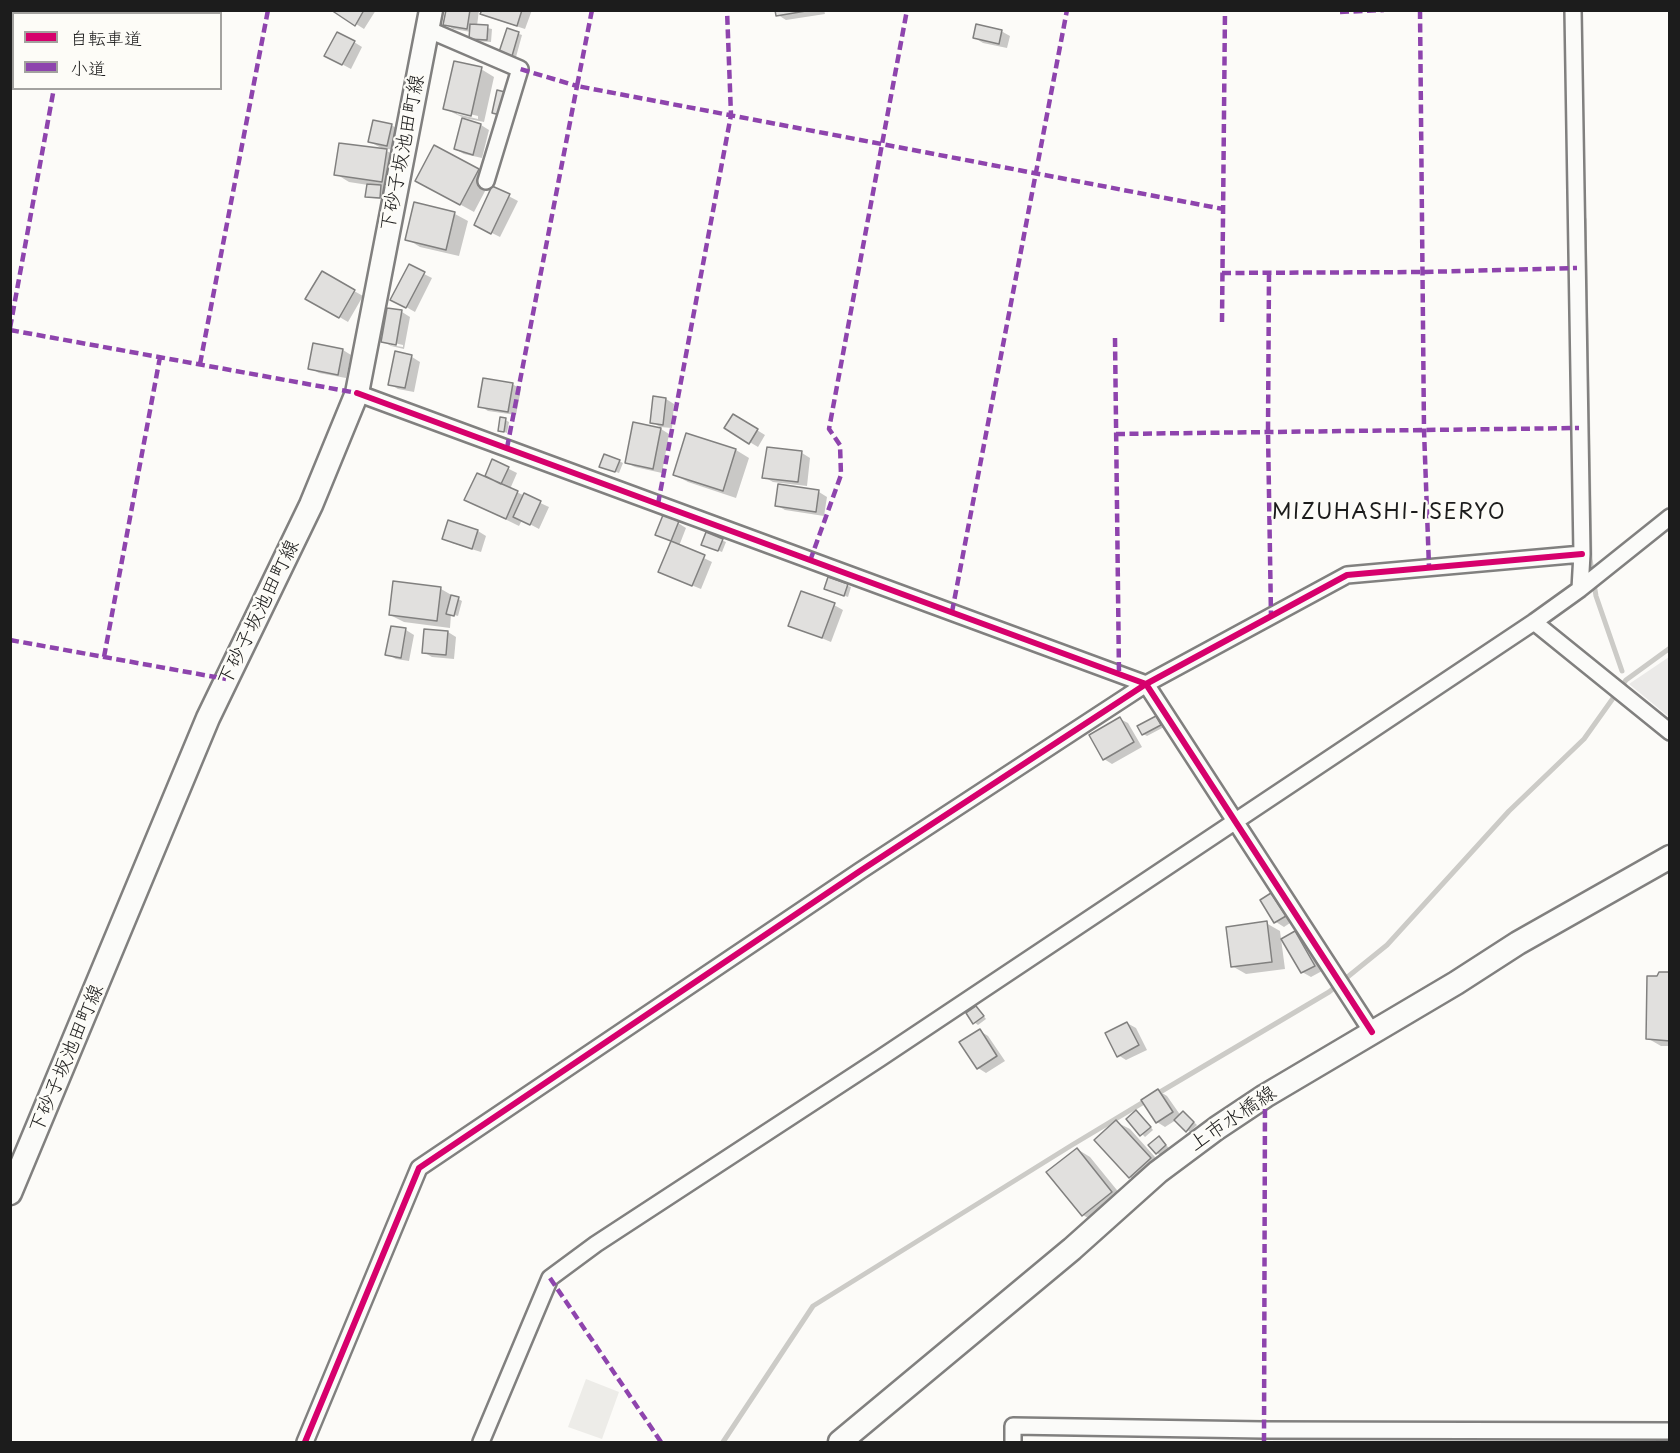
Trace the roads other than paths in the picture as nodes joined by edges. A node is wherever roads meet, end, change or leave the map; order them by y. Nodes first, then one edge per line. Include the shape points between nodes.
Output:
1 (1573, 10) edge
2 (429, 20) edge
3 (486, 181) dead end
4 (357, 393) junction
5 (1670, 517) edge
6 (1582, 554) junction
7 (1580, 589) junction
8 (1534, 622) junction
9 (1146, 684) junction
10 (1670, 732) edge
11 (1233, 821) junction
12 (1670, 856) edge
13 (1372, 1032) junction
14 (10, 1193) edge
15 (1670, 1431) edge
16 (305, 1443) edge
17 (482, 1443) edge
18 (840, 1443) edge
19 (1013, 1443) edge

1 - 6 street
2 - 3 street via 520,69
2 - 4 main road, 下砂子坂池田町線
4 - 9 street
4 - 14 main road, 下砂子坂池田町線 via 311,505 208,718
5 - 7 street
6 - 7 street
6 - 9 street via 1347,576
7 - 8 street
8 - 10 street
8 - 11 street
9 - 11 street
9 - 16 street via 419,1168
11 - 13 street
11 - 17 street via 550,1278
12 - 13 main road, 上市水橋線
13 - 18 main road, 上市水橋線 via 1217,1128 1158,1172 1072,1250
15 - 19 street via 1013,1426

